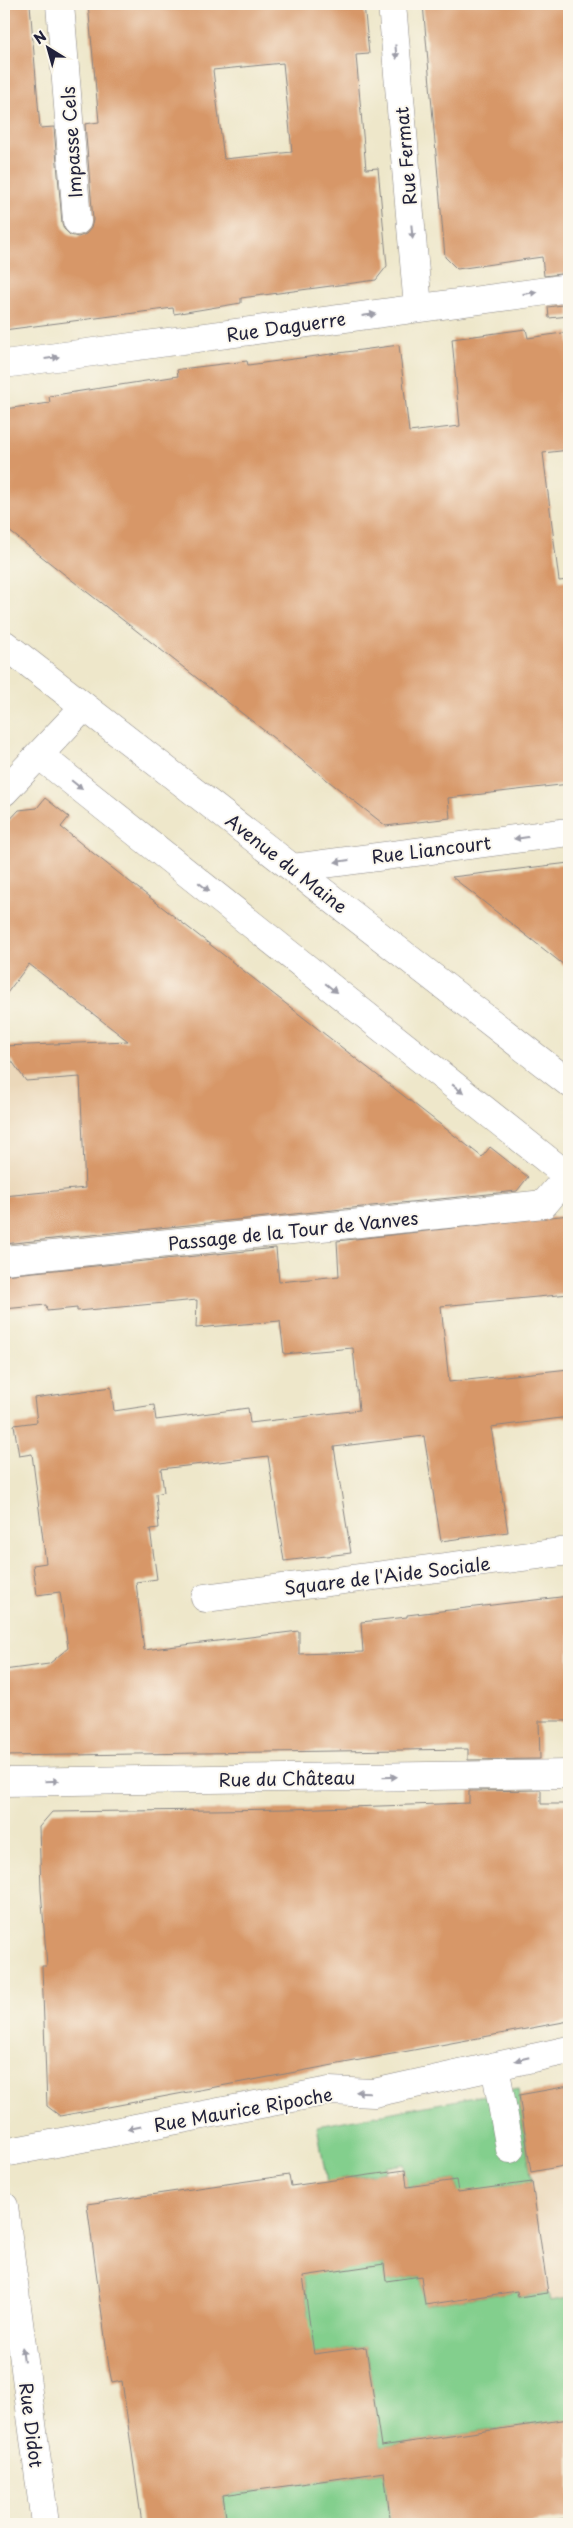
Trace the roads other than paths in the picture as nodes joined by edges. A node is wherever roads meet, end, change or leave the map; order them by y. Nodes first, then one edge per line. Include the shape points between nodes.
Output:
1 (60, 4) edge
2 (392, 4) edge
3 (77, 221) dead end
4 (569, 288) edge
5 (418, 308) junction
6 (4, 364) edge
7 (4, 644) edge
8 (84, 706) junction
9 (39, 755) junction
10 (4, 792) edge
11 (569, 832) edge
12 (293, 868) junction
13 (569, 1083) edge
14 (569, 1176) edge
15 (4, 1260) edge
16 (569, 1551) edge
17 (204, 1598) dead end
18 (569, 1774) edge
19 (4, 1782) edge
20 (569, 2050) edge
21 (495, 2066) junction
22 (510, 2149) dead end
23 (4, 2152) edge
24 (4, 2206) edge
25 (45, 2524) edge

1 - 3 street, Impasse Cels
2 -> 5 street, Rue Fermat
5 -> 4 street, Rue Daguerre
6 -> 5 street, Rue Daguerre
7 - 8 street, Avenue du Maine
8 - 9 street
8 - 12 street, Avenue du Maine
9 - 10 street
9 -> 14 street
11 -> 12 street, Rue Liancourt
12 - 13 street, Avenue du Maine
14 - 15 street, Passage de la Tour de Vanves via 544,1204
16 - 17 street, Square de l'Aide Sociale
19 -> 18 street, Rue du Château
20 -> 21 street, Rue Maurice Ripoche
21 - 22 street
21 -> 23 street, Rue Maurice Ripoche via 374,2092 329,2091
25 -> 24 street, Rue Didot

